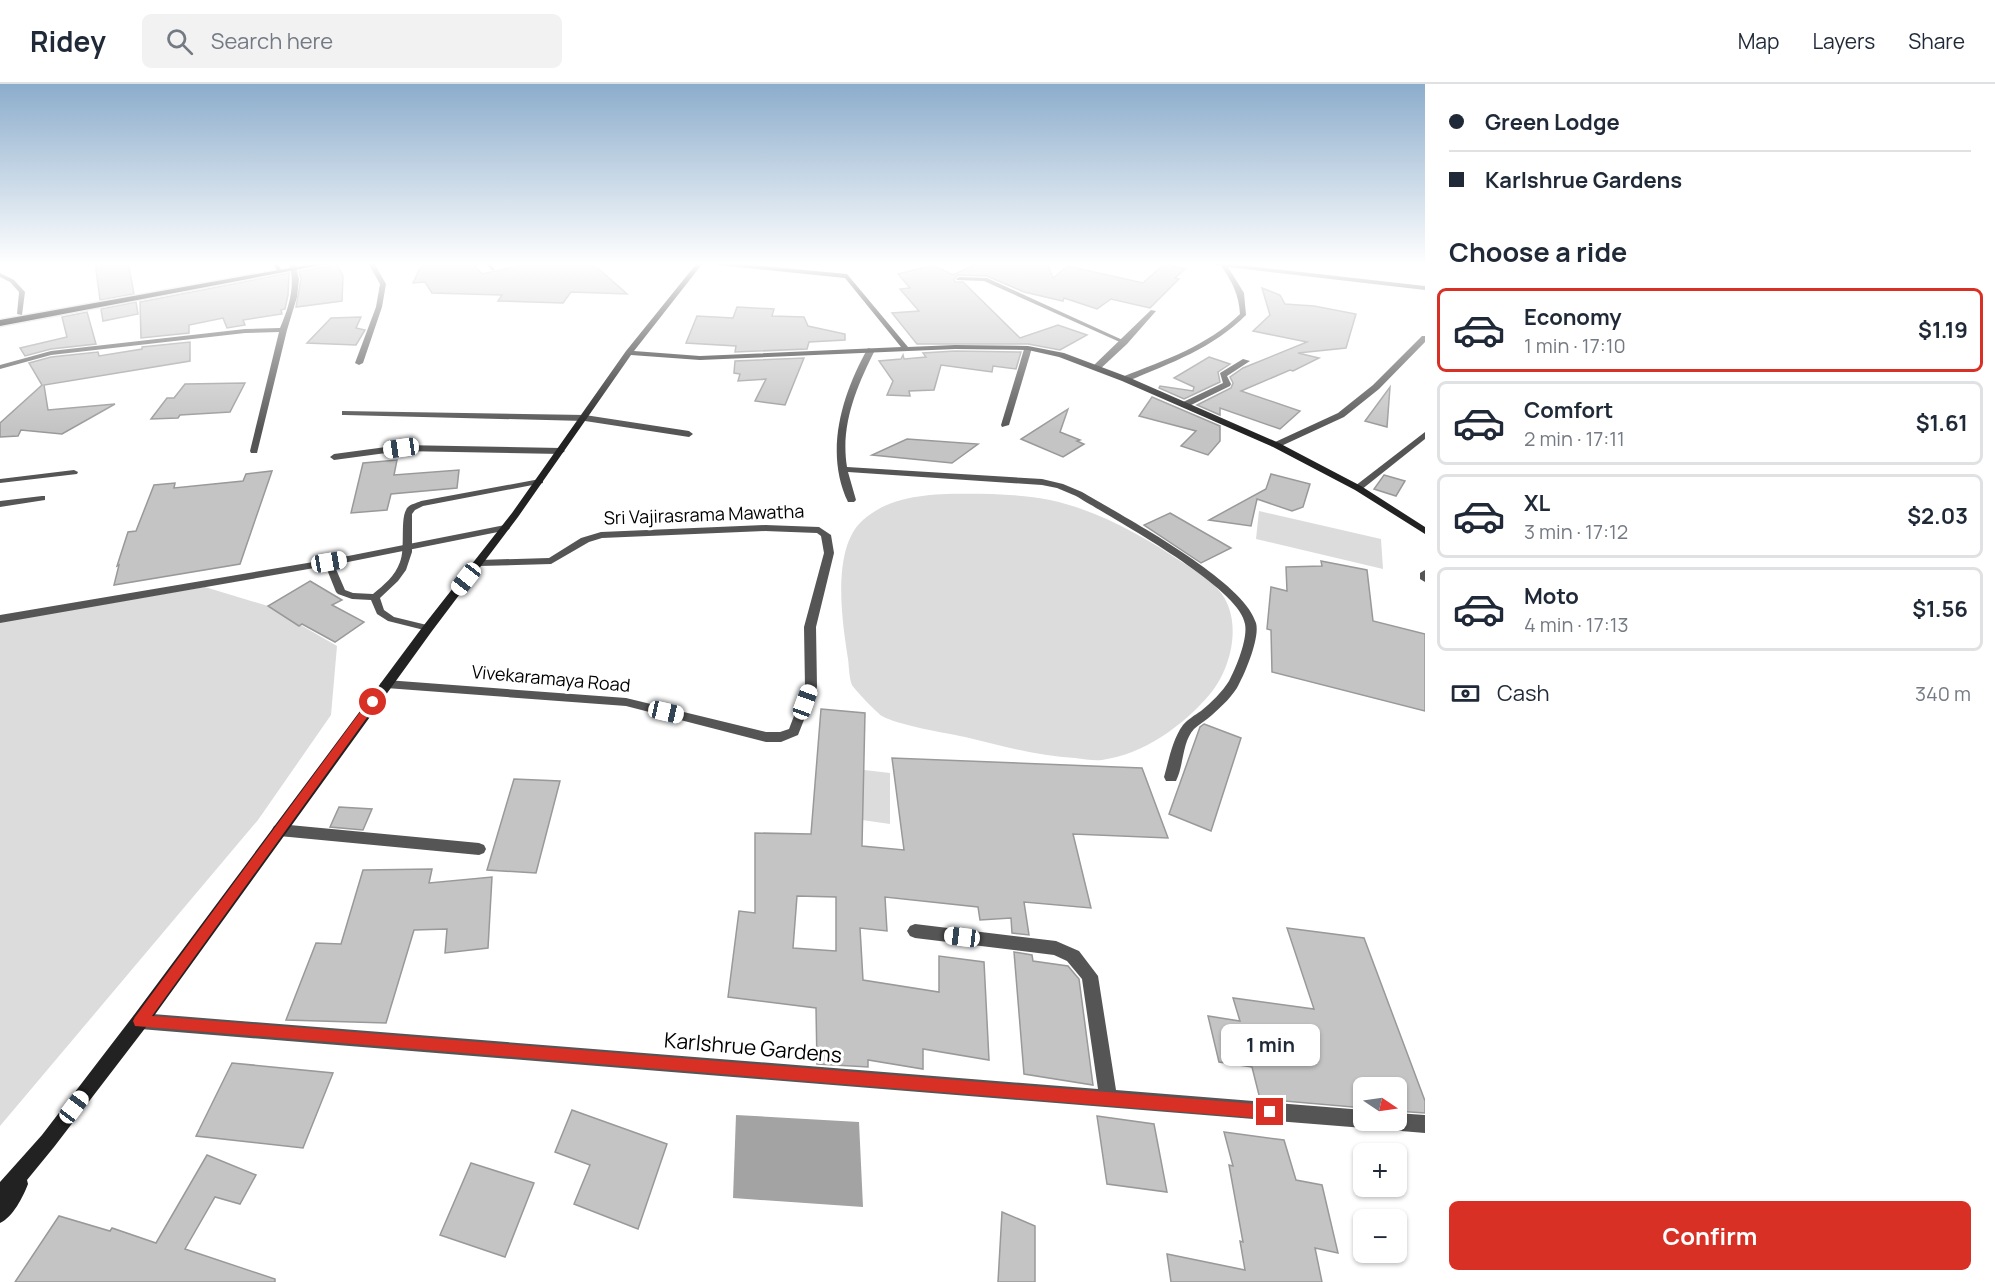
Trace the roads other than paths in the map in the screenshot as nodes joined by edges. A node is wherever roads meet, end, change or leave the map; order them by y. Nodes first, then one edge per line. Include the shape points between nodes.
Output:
1 (25, 319) edge
2 (288, 319) edge
3 (375, 319) edge
4 (656, 319) edge
5 (882, 319) edge
6 (1073, 319) edge
7 (1146, 319) edge
8 (1239, 319) edge
9 (0, 324) edge
10 (283, 330) junction
11 (1425, 338) edge
12 (1124, 342) junction
13 (1028, 348) junction
14 (906, 349) junction
15 (871, 350) junction
16 (629, 353) junction
17 (1246, 361) dead end
18 (359, 363) dead end
19 (0, 368) edge
20 (1096, 368) junction
21 (1125, 379) junction
22 (1184, 405) junction
23 (345, 413) dead end
24 (585, 418) junction
25 (1005, 425) dead end
26 (689, 434) dead end
27 (1425, 435) edge
28 (1276, 445) junction
29 (254, 451) dead end
30 (561, 451) junction
31 (334, 457) dead end
32 (842, 469) junction
33 (74, 472) dead end
34 (0, 481) edge
35 (540, 481) junction
36 (1358, 488) junction
37 (42, 498) dead end
38 (851, 500) dead end
39 (0, 504) edge
40 (505, 528) junction
41 (1425, 531) edge
42 (410, 546) junction
43 (329, 562) junction
44 (478, 563) junction
45 (1425, 573) edge
46 (1425, 579) edge
47 (375, 597) junction
48 (0, 619) edge
49 (428, 628) junction
50 (386, 684) junction
51 (781, 737) joint
52 (1171, 777) dead end
53 (279, 830) junction
54 (479, 849) dead end
55 (915, 931) dead end
56 (140, 1021) junction
57 (1108, 1099) junction
58 (1353, 1118) edge
59 (1407, 1122) edge
60 (1425, 1124) edge
61 (48, 1141) junction
62 (0, 1197) edge
63 (0, 1213) edge

1 - 9 main road
2 - 10 street
3 - 18 street
4 - 16 main road
5 - 14 main road
6 - 12 lane
7 - 12 street
8 - 21 street via 1209,344
10 - 19 street via 51,353
10 - 29 street
11 - 28 street via 1376,387 1341,415
12 - 20 street
13 - 14 main road
13 - 20 main road
13 - 25 street
14 - 15 main road
15 - 16 main road via 700,358
15 - 32 street via 841,427
16 - 24 main road
17 - 22 street via 1223,375 1227,384
20 - 21 main road
21 - 22 main road
22 - 28 main road
23 - 24 street
24 - 26 street
24 - 30 main road
27 - 36 street
28 - 36 main road
30 - 31 street via 401,448
30 - 35 main road
32 - 38 street
32 - 52 street via 1060,486 1079,494 1219,583 1240,603 1251,624 1247,651 1233,685 1188,727
33 - 34 lane
35 - 40 main road
35 - 42 lane via 412,508 408,514
36 - 41 main road
37 - 39 lane
40 - 42 street
40 - 44 main road
42 - 43 street
42 - 47 lane via 403,572
43 - 47 lane via 341,592 352,597
43 - 48 street
44 - 49 main road
44 - 51 street, Sri Vajirasrama Mawatha via 551,561 601,535 765,528 819,530 826,535 829,553 810,627 811,687 794,732
45 - 46 street
47 - 49 lane via 380,612 391,619
49 - 50 main road
50 - 51 street, Vivekaramaya Road via 626,702 766,737
50 - 53 main road
53 - 54 street
53 - 56 main road
55 - 57 street via 1056,948 1073,956 1090,976
56 - 57 street, Karlshrue Gardens
56 - 61 main road
57 - 58 street, Karlshrue Gardens
59 - 60 street
61 - 62 main road
61 - 63 main road

